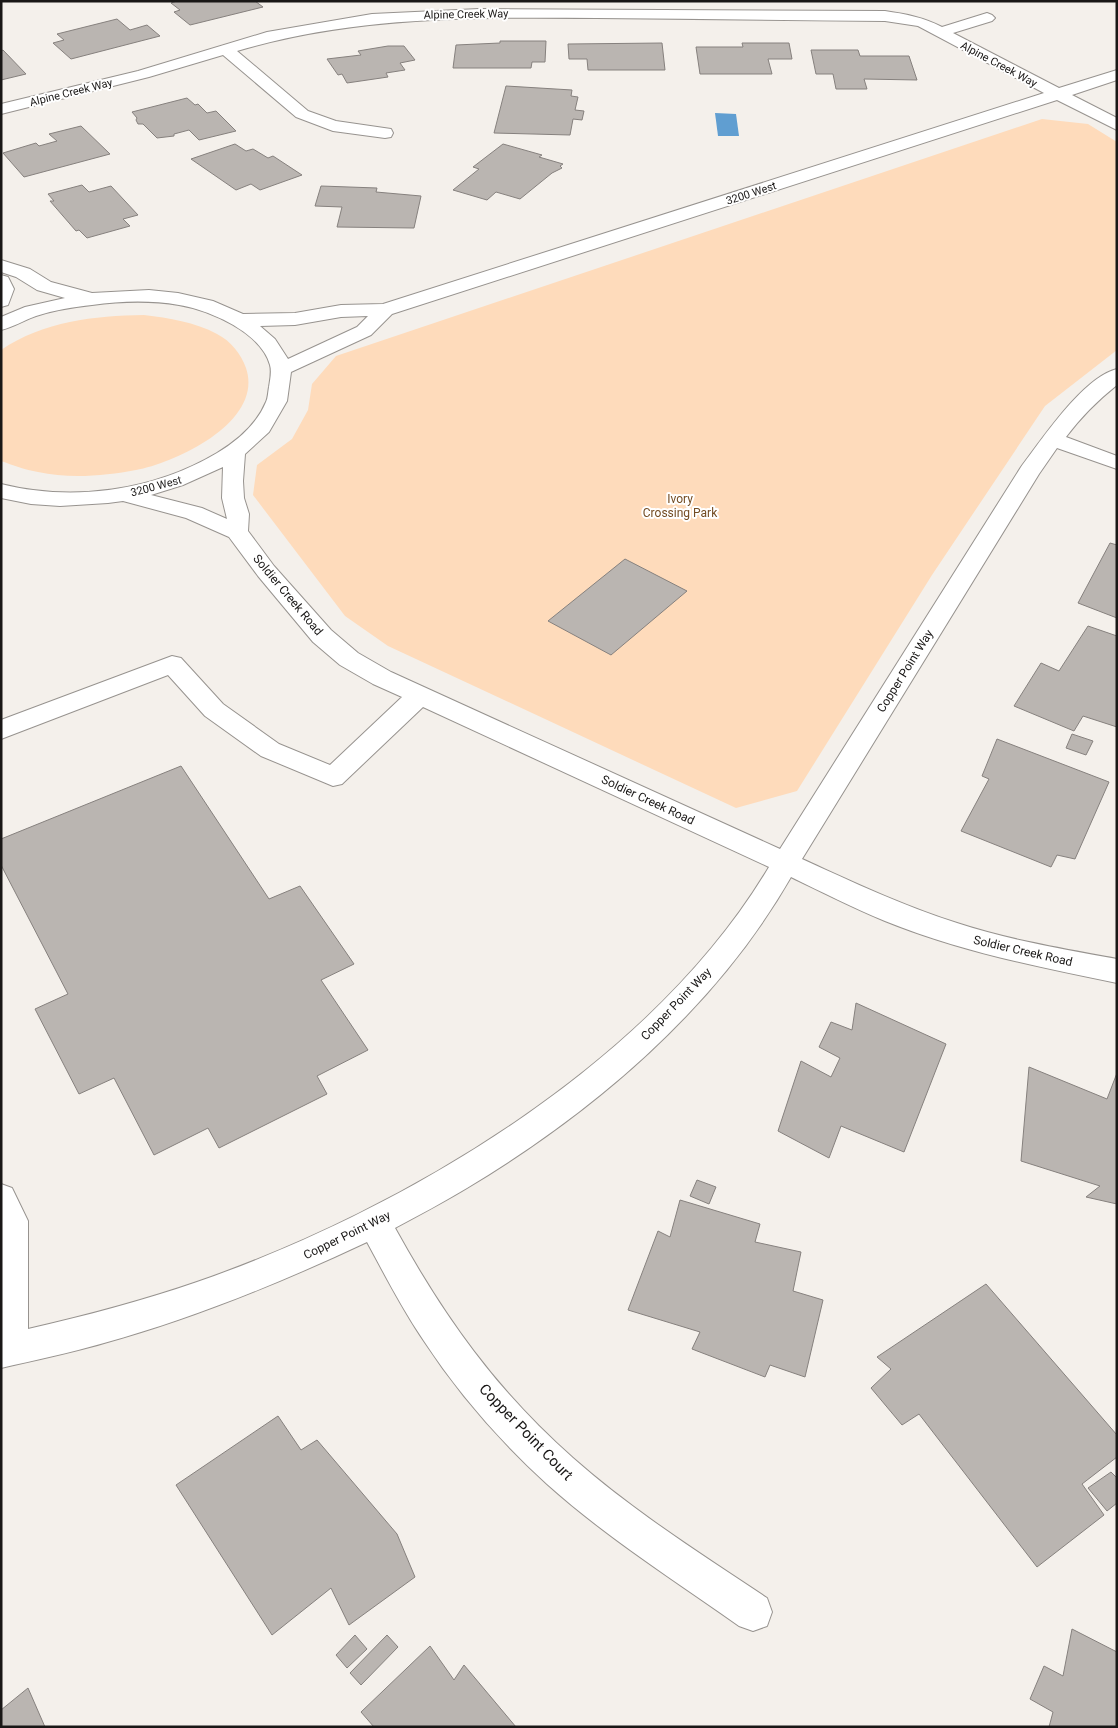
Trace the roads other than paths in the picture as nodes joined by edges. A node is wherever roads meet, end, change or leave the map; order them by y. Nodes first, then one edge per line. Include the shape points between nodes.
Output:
1 (987, 18) dead end
2 (940, 32) junction
3 (225, 49) junction
4 (1117, 75) edge
5 (1059, 95) junction
6 (1, 109) edge
7 (1117, 125) edge
8 (385, 133) dead end
9 (2, 273) edge
10 (92, 298) junction
11 (1, 302) edge
12 (385, 310) junction
13 (242, 320) junction
14 (1, 324) edge
15 (282, 369) junction
16 (1117, 375) edge
17 (1052, 439) junction
18 (235, 451) junction
19 (1117, 463) edge
20 (1, 491) edge
21 (124, 494) junction
22 (237, 532) junction
23 (420, 695) junction
24 (1, 730) edge
25 (785, 863) junction
26 (1117, 971) edge
27 (1, 1198) edge
28 (374, 1223) junction
29 (6, 1352) edge
30 (753, 1612) dead end

1 - 2 street, Alpine Creek Way
2 - 3 street, Alpine Creek Way via 915,20 885,16 452,14 336,24
2 - 5 street, Alpine Creek Way
3 - 6 street, Alpine Creek Way via 134,76
3 - 8 street via 295,109 311,118 332,126
4 - 5 street, 3200 West
5 - 7 street, Alpine Creek Way
5 - 12 street, 3200 West
9 - 10 street via 23,273 44,286
9 - 11 street via 4,289
10 - 13 street, 3200 West via 134,296 174,299 211,307
10 - 14 street, 3200 West via 35,310
12 - 13 street, 3200 West via 341,311 295,319
12 - 15 street, 3200 West via 364,331
13 - 15 street, 3200 West via 268,342
15 - 18 street, 3200 West via 280,396 265,424
16 - 17 street, Copper Point Way via 1084,402
17 - 19 street
17 - 25 street, Copper Point Way
18 - 21 street, 3200 West via 186,478
18 - 22 street via 232,481 238,514
20 - 21 street, 3200 West via 41,498 82,499
21 - 22 street, Soldier Creek Road via 194,513
22 - 23 street, Soldier Creek Road via 322,636 349,659
23 - 24 street via 333,777 270,750 214,710 172,664
23 - 25 street, Soldier Creek Road
25 - 26 street, Soldier Creek Road via 895,913 955,934 1017,951
25 - 28 street, Copper Point Way via 764,900 721,958 668,1015 607,1071 536,1126 456,1178
27 - 29 street via 12,1221
28 - 29 street, Copper Point Way via 285,1264 197,1298 105,1327
28 - 30 street, Copper Point Court via 446,1343 498,1408 560,1471 633,1528

